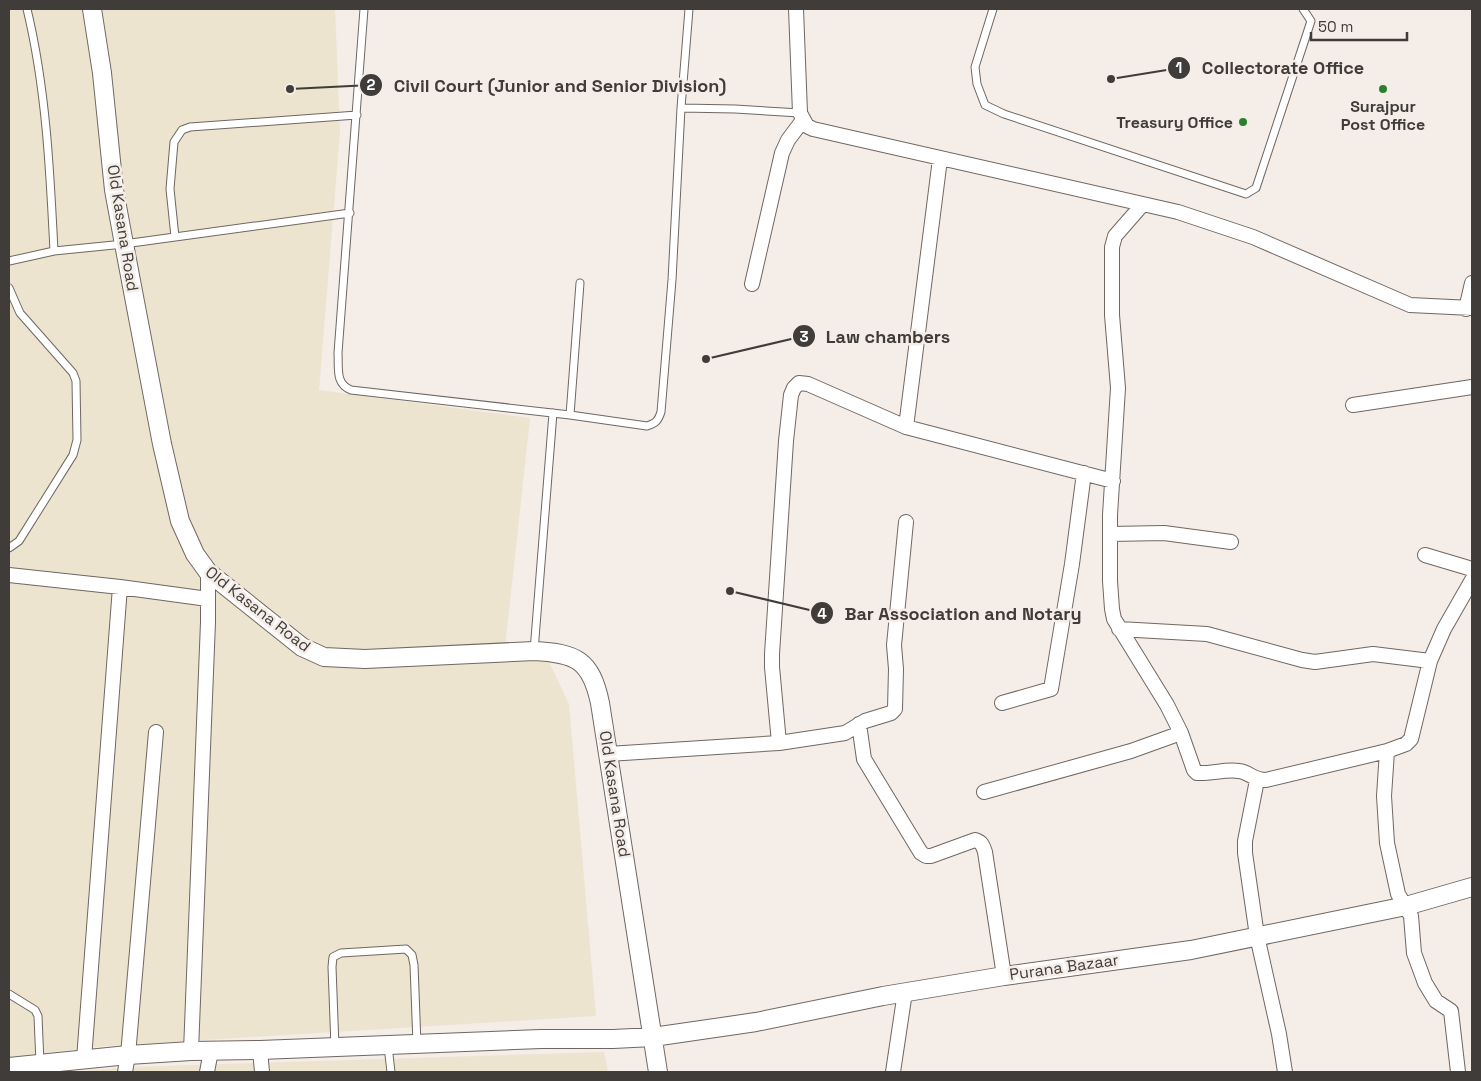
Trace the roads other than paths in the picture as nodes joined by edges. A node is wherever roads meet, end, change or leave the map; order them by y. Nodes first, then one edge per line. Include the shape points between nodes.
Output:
1 (27, 9) edge
2 (92, 9) edge
3 (364, 9) edge
4 (689, 9) edge
5 (796, 9) edge
6 (993, 9) edge
7 (1303, 9) edge
8 (681, 108) junction
9 (356, 115) junction
10 (802, 117) junction
11 (940, 159) junction
12 (1143, 204) junction
13 (350, 213) junction
14 (175, 237) junction
15 (124, 244) junction
16 (54, 251) junction
17 (9, 261) edge
18 (580, 283) dead end
19 (1472, 283) edge
20 (752, 284) dead end
21 (9, 288) edge
22 (1469, 309) edge
23 (1472, 387) edge
24 (1353, 405) dead end
25 (553, 412) junction
26 (570, 414) junction
27 (906, 427) junction
28 (1084, 473) junction
29 (1113, 481) junction
30 (906, 522) dead end
31 (1110, 534) junction
32 (1231, 542) dead end
33 (9, 548) edge
34 (1425, 555) dead end
35 (1472, 568) edge
36 (208, 572) junction
37 (9, 575) edge
38 (1472, 580) edge
39 (120, 586) junction
40 (208, 599) junction
41 (1119, 628) junction
42 (534, 651) junction
43 (1430, 661) junction
44 (1002, 703) dead end
45 (859, 724) junction
46 (156, 732) dead end
47 (1181, 733) junction
48 (779, 743) junction
49 (1387, 751) junction
50 (608, 754) junction
51 (1257, 780) junction
52 (984, 792) dead end
53 (1472, 887) edge
54 (1406, 906) junction
55 (1257, 936) junction
56 (1004, 976) junction
57 (906, 992) junction
58 (9, 994) edge
59 (653, 1037) junction
60 (417, 1044) junction
61 (388, 1045) junction
62 (335, 1047) junction
63 (260, 1050) junction
64 (191, 1051) junction
65 (212, 1051) junction
66 (128, 1055) junction
67 (84, 1059) junction
68 (40, 1064) junction
69 (9, 1067) edge
70 (62, 1067) edge
71 (124, 1072) edge
72 (207, 1072) edge
73 (262, 1072) edge
74 (391, 1072) edge
75 (658, 1072) edge
76 (893, 1072) edge
77 (1285, 1072) edge
78 (1458, 1072) edge

1 - 16 lane via 35,43 50,154
2 - 15 street, Old Kasana Road via 114,190
3 - 9 lane
4 - 8 lane
5 - 10 street
6 - 7 lane via 975,67 976,84 985,105 1246,194 1256,188 1311,21
8 - 10 lane via 735,109
8 - 26 lane via 661,412 655,424 640,426
9 - 13 lane
9 - 14 lane via 182,130 174,142 170,189
10 - 11 street via 812,129
10 - 20 street via 782,153
11 - 12 street
11 - 27 street
12 - 22 street via 1253,237 1410,305
12 - 29 street via 1115,236 1112,247 1112,315 1118,388
13 - 14 lane
13 - 25 lane via 338,353 342,386 351,390
14 - 15 lane
15 - 16 lane
15 - 36 street, Old Kasana Road via 162,444 180,520 195,554
16 - 17 lane
18 - 26 lane
19 - 22 street
21 - 33 lane via 20,313 73,373 77,387 77,440 73,455 19,541
23 - 24 street
25 - 26 lane
25 - 42 lane
27 - 28 street
27 - 48 street via 808,384 800,383 791,395 772,667
28 - 29 street
28 - 44 street via 1051,690
29 - 31 street
30 - 45 street via 894,645 895,709 892,713
31 - 32 street via 1164,534
31 - 41 street via 1112,610
34 - 35 street
36 - 40 street
36 - 42 street, Old Kasana Road via 302,647 324,657 365,659
37 - 39 street
38 - 43 street
39 - 40 street
39 - 67 street
40 - 64 street
41 - 43 street via 1207,634 1315,662 1373,654
41 - 47 street
42 - 50 street, Old Kasana Road via 561,654 586,665 598,691
43 - 49 street via 1411,739
45 - 48 street via 845,732
45 - 56 street via 864,759 921,853 931,856 980,841 985,852
46 - 66 street
47 - 51 street via 1197,773 1238,771
47 - 52 street via 1131,751
48 - 50 street
49 - 51 street
49 - 54 street via 1384,796 1387,843 1398,894
50 - 59 street, Old Kasana Road
51 - 55 street via 1245,842
53 - 54 street, Purana Bazaar
54 - 55 street, Purana Bazaar
54 - 78 street via 1412,922 1414,953 1425,983 1436,1001 1451,1010
55 - 56 street, Purana Bazaar via 1191,950
55 - 77 street
56 - 57 street, Purana Bazaar
57 - 59 street, Purana Bazaar via 756,1022
57 - 76 street
58 - 68 lane via 35,1010 38,1016
59 - 60 street, Purana Bazaar
59 - 75 street, Old Kasana Road
60 - 61 street, Purana Bazaar
60 - 62 lane via 414,965 412,955 406,949 341,953 333,957
61 - 62 street, Purana Bazaar
61 - 74 lane
62 - 63 street, Purana Bazaar
63 - 65 street, Purana Bazaar
63 - 73 street
64 - 65 street, Purana Bazaar
64 - 66 street, Purana Bazaar
65 - 72 street
66 - 67 street, Purana Bazaar
66 - 71 street
67 - 70 street, Purana Bazaar
68 - 69 street, Purana Bazaar
68 - 70 street, Purana Bazaar

